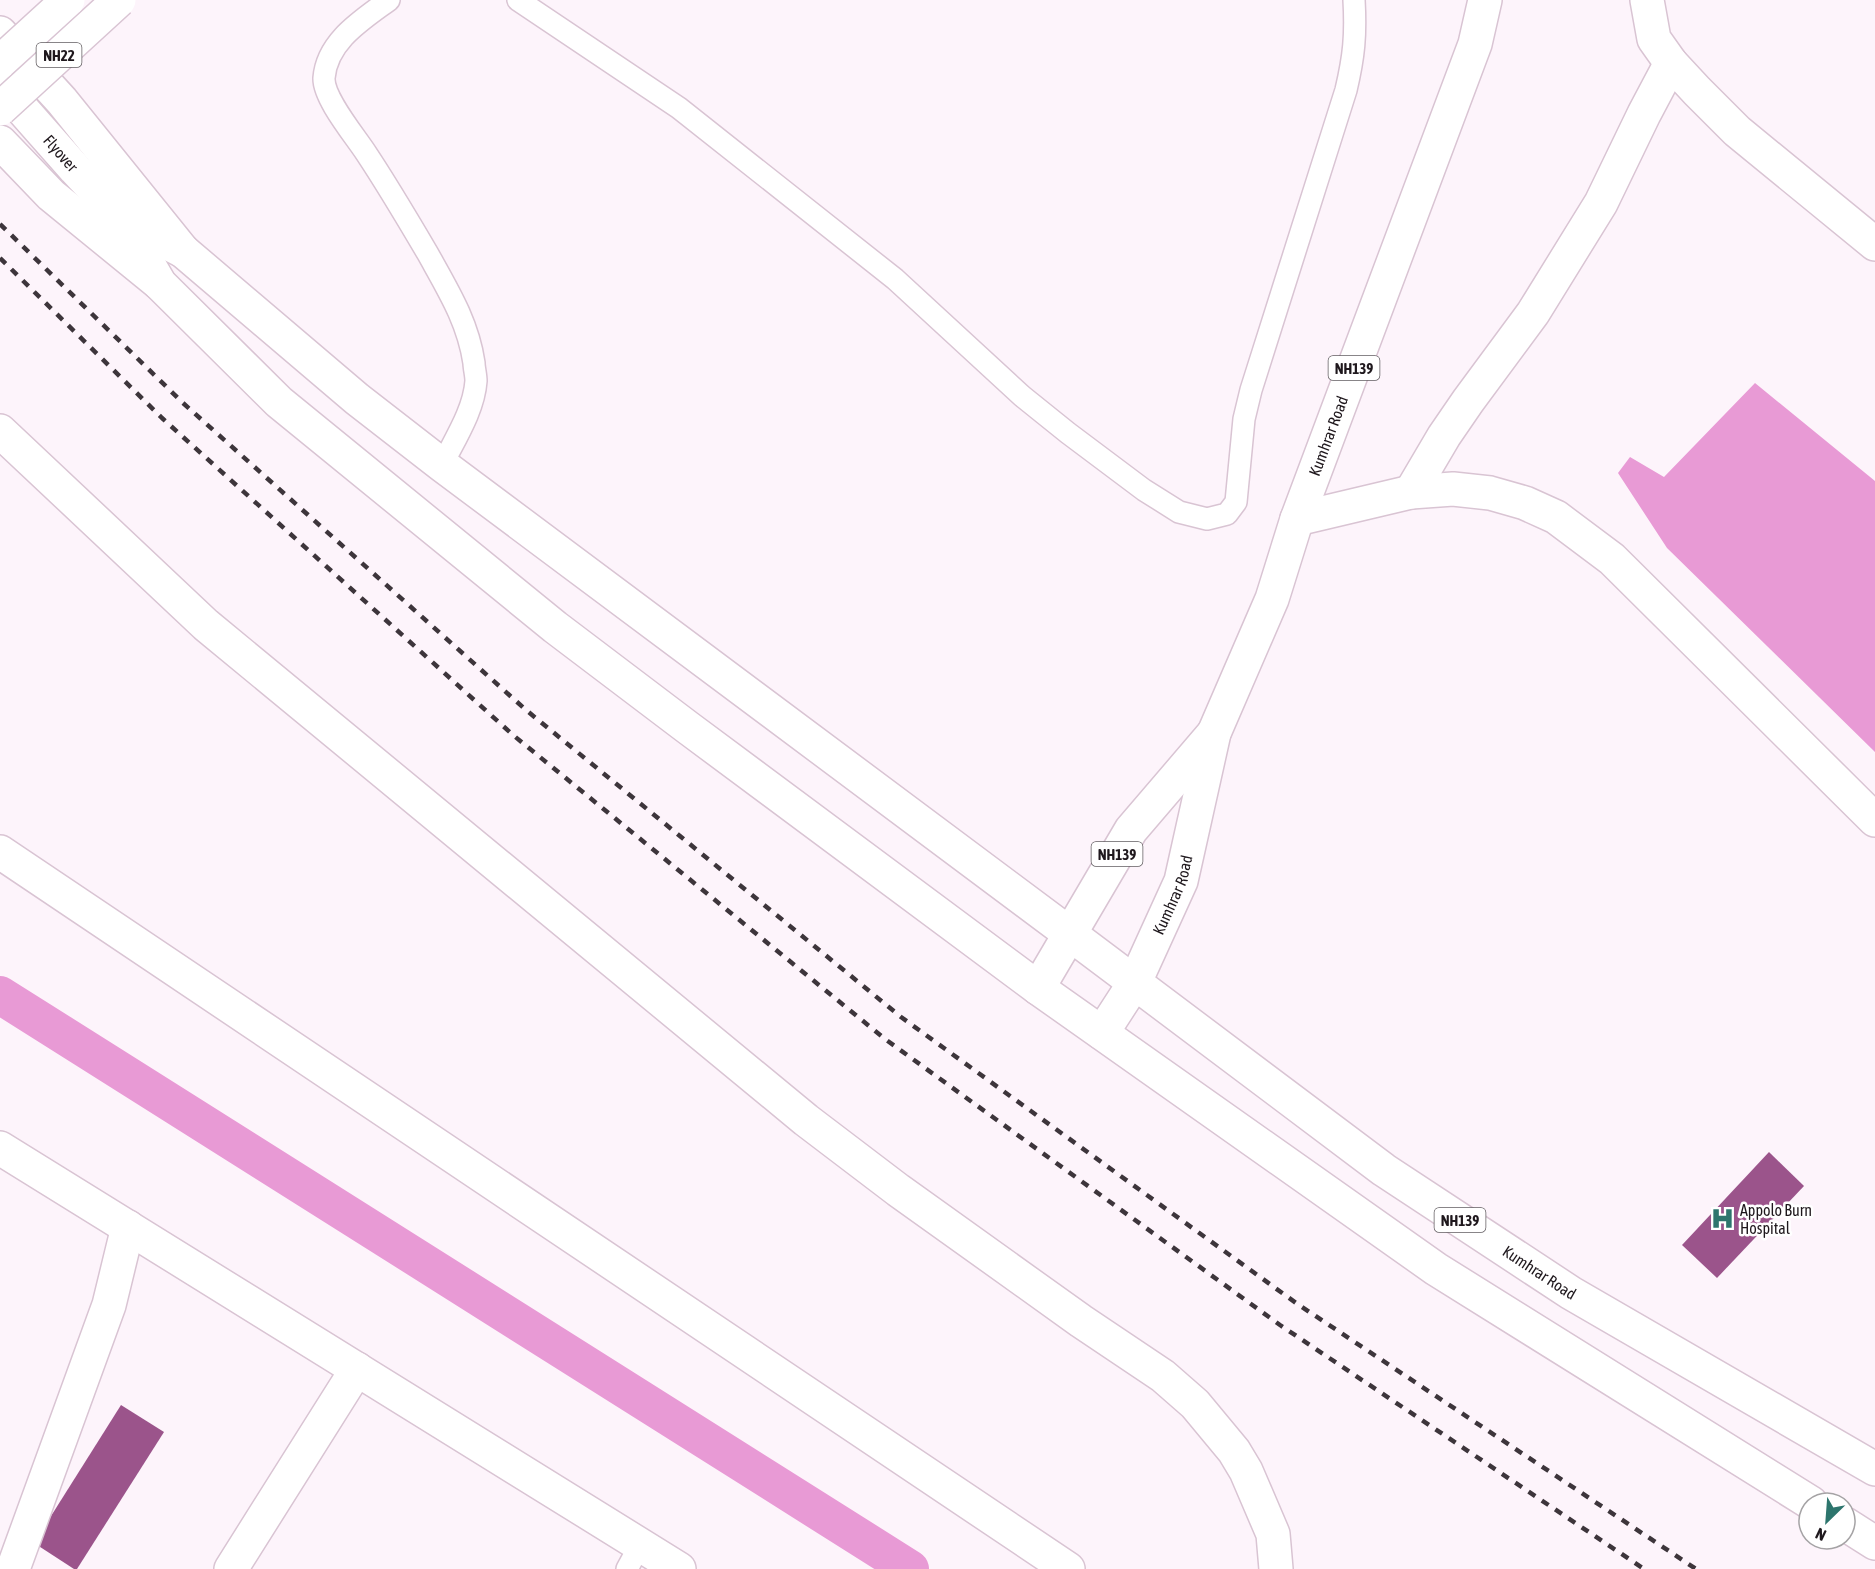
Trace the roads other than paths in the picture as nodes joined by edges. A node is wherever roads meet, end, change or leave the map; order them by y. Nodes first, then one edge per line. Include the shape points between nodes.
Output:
1 (68, 0) edge
2 (119, 0) edge
3 (389, 0) edge
4 (518, 0) edge
5 (1354, 0) edge
6 (1485, 0) edge
7 (1647, 0) edge
8 (0, 33) edge
9 (0, 62) edge
10 (1671, 63) junction
11 (0, 84) edge
12 (0, 110) edge
13 (0, 142) edge
14 (123, 220) junction
15 (1875, 244) edge
16 (183, 251) junction
17 (160, 284) junction
18 (0, 431) edge
19 (442, 465) junction
20 (1411, 492) junction
21 (1297, 519) junction
22 (1214, 734) junction
23 (1875, 820) edge
24 (0, 852) edge
25 (1070, 934) junction
26 (1135, 982) junction
27 (1038, 988) junction
28 (1102, 1033) junction
29 (0, 1148) edge
30 (128, 1227) junction
31 (357, 1369) junction
32 (1875, 1469) edge
33 (1797, 1494) edge
34 (1857, 1532) edge
35 (1875, 1543) edge
36 (634, 1557) edge
37 (13, 1569) edge
38 (231, 1569) edge
39 (679, 1569) edge
40 (1068, 1569) edge
41 (1276, 1569) edge

1 - 9 main road, NH22, bridge
2 - 12 main road, NH22, bridge
3 - 19 lane via 336,45 324,80 333,105 381,174 421,242 460,313 471,342 476,380 472,402
4 - 5 lane via 679,108 791,196 895,279 1022,396 1102,459 1179,512 1207,519 1227,514 1236,502 1244,418 1251,390 1354,57
6 - 21 main road, Kumhrar Road / NH139 via 1475,44
7 - 10 main road via 1654,39
8 - 16 main road via 62,101
10 - 15 main road via 1737,131
10 - 20 main road via 1601,203 1533,313 1444,436
11 - 14 main road, Flyover
13 - 17 main road via 58,201
14 - 16 main road, Flyover
14 - 17 main road, Flyover
16 - 19 main road via 357,399
17 - 27 main road via 279,402 555,627
18 - 41 main road via 206,625 806,1120 898,1190 1163,1376 1195,1404 1246,1471 1273,1534
19 - 25 main road
20 - 21 main road
20 - 23 main road via 1453,489 1490,493 1556,517 1612,560
21 - 22 main road, Kumhrar Road / NH139 via 1272,599
22 - 25 main road, Kumhrar Road / NH139 via 1131,830
22 - 26 main road, Kumhrar Road / NH139 via 1182,880
24 - 40 main road
25 - 26 main road, Kumhrar Road / NH139
25 - 27 main road, Kumhrar Road / NH139
26 - 28 main road, Kumhrar Road / NH139
26 - 32 main road, Kumhrar Road / NH139 via 1384,1170 1571,1293
27 - 28 main road
28 - 33 main road via 1436,1269
29 - 30 main road
30 - 31 main road
30 - 37 main road via 109,1305
31 - 36 main road
31 - 38 main road
34 - 35 main road
36 - 39 main road

